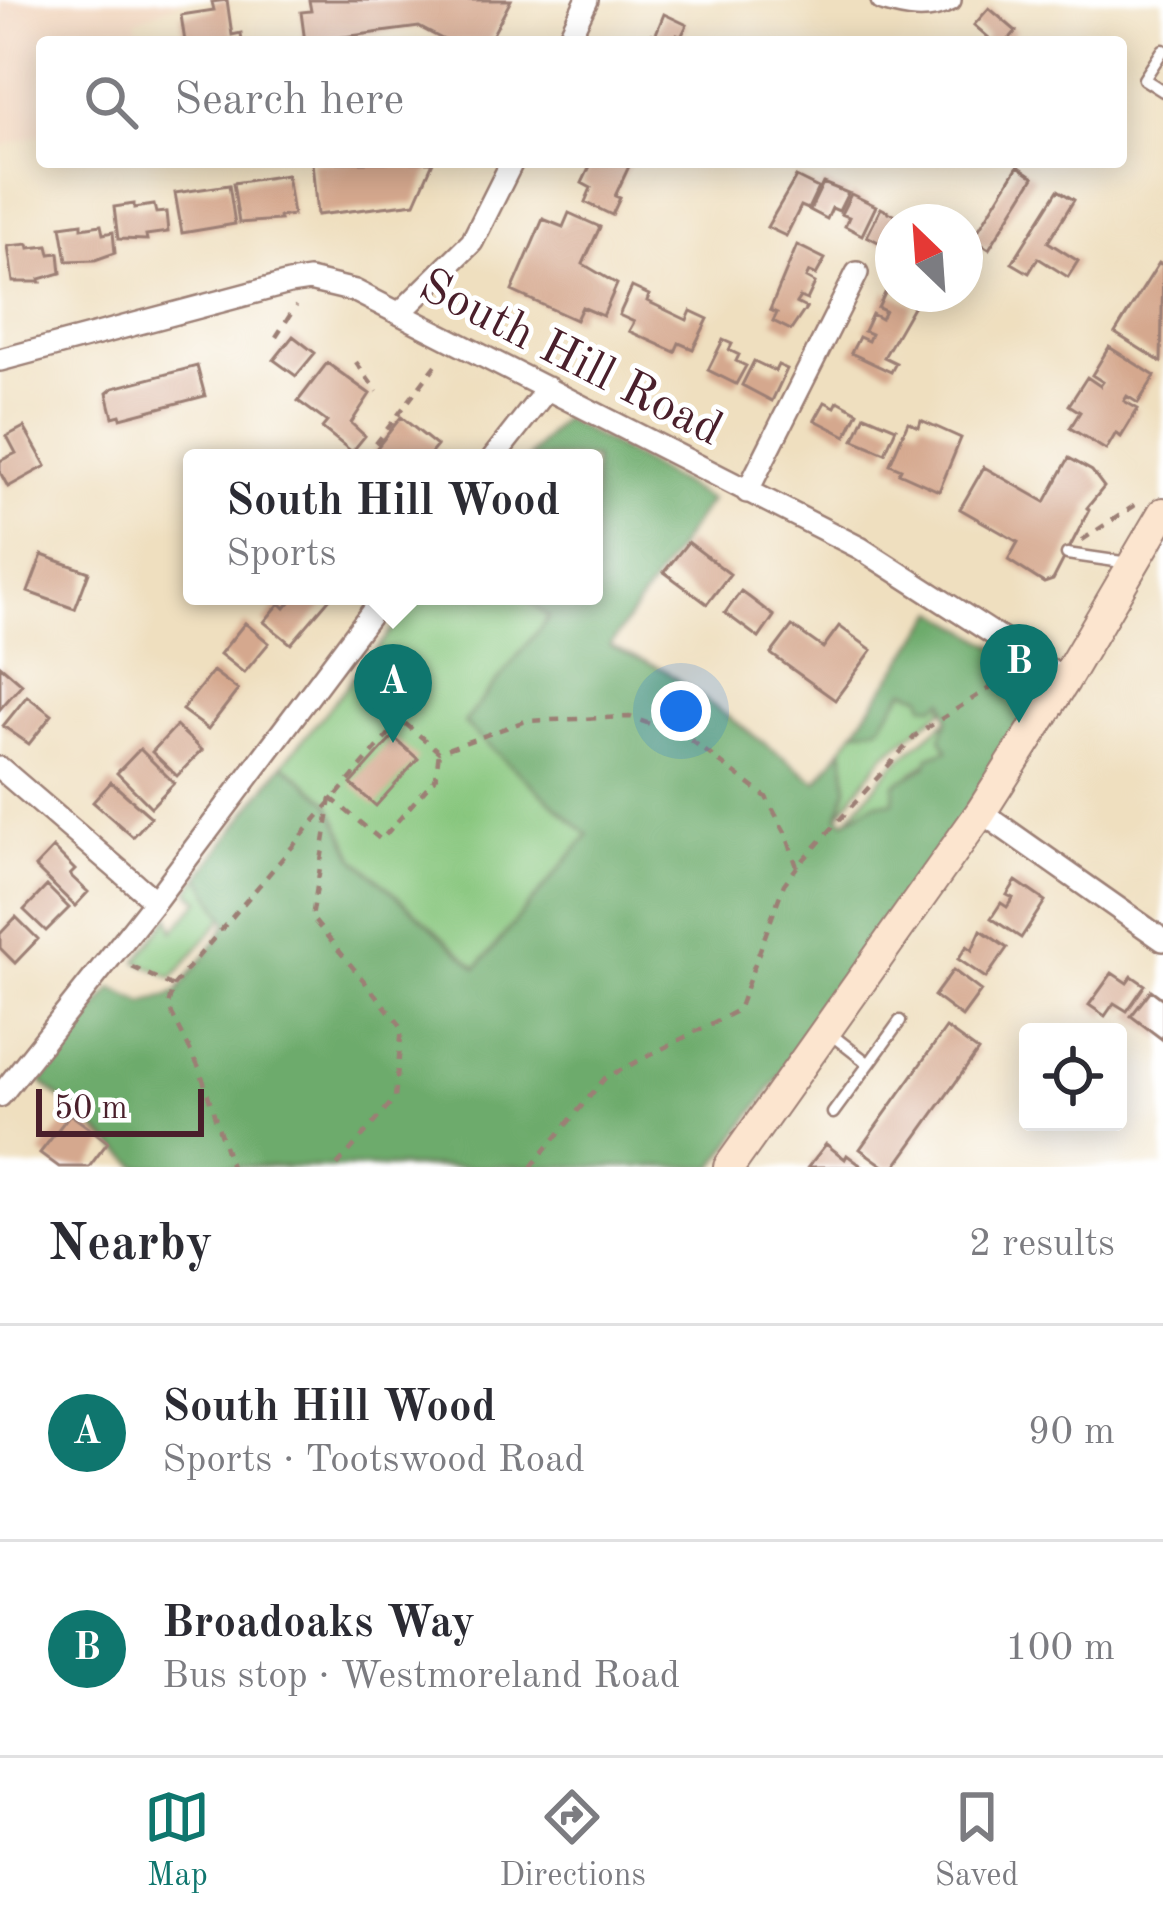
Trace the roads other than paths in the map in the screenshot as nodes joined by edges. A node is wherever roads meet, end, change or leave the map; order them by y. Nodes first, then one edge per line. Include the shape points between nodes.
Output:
1 (587, 0) edge
2 (882, 0) edge
3 (950, 0) edge
4 (571, 36) edge
5 (1163, 50) edge
6 (1163, 91) edge
7 (509, 168) edge
8 (857, 273) dead end
9 (400, 314) junction
10 (0, 359) edge
11 (548, 388) junction
12 (500, 449) edge
13 (747, 492) junction
14 (1155, 505) edge
15 (1067, 554) road end
16 (1133, 564) junction
17 (377, 605) edge
18 (1065, 680) junction
19 (0, 768) edge
20 (981, 812) junction
21 (155, 901) junction
22 (1163, 940) edge
23 (900, 1021) dead end
24 (826, 1030) junction
25 (869, 1064) junction
26 (0, 1096) edge
27 (833, 1113) dead end
28 (729, 1167) edge

1 - 4 street
2 - 3 street via 922,8
5 - 6 lane via 1144,80
7 - 9 street via 472,242
8 - 13 street
9 - 10 street, South Hill Road via 361,293 289,283
9 - 11 street, South Hill Road
11 - 12 street
11 - 13 street, South Hill Road
13 - 18 street, South Hill Road via 860,548
14 - 16 main road
15 - 16 lane
16 - 18 main road
17 - 21 street
18 - 20 main road
19 - 21 street
20 - 22 street
20 - 24 main road
21 - 26 street
23 - 25 lane
24 - 25 lane
24 - 28 main road
25 - 27 lane

